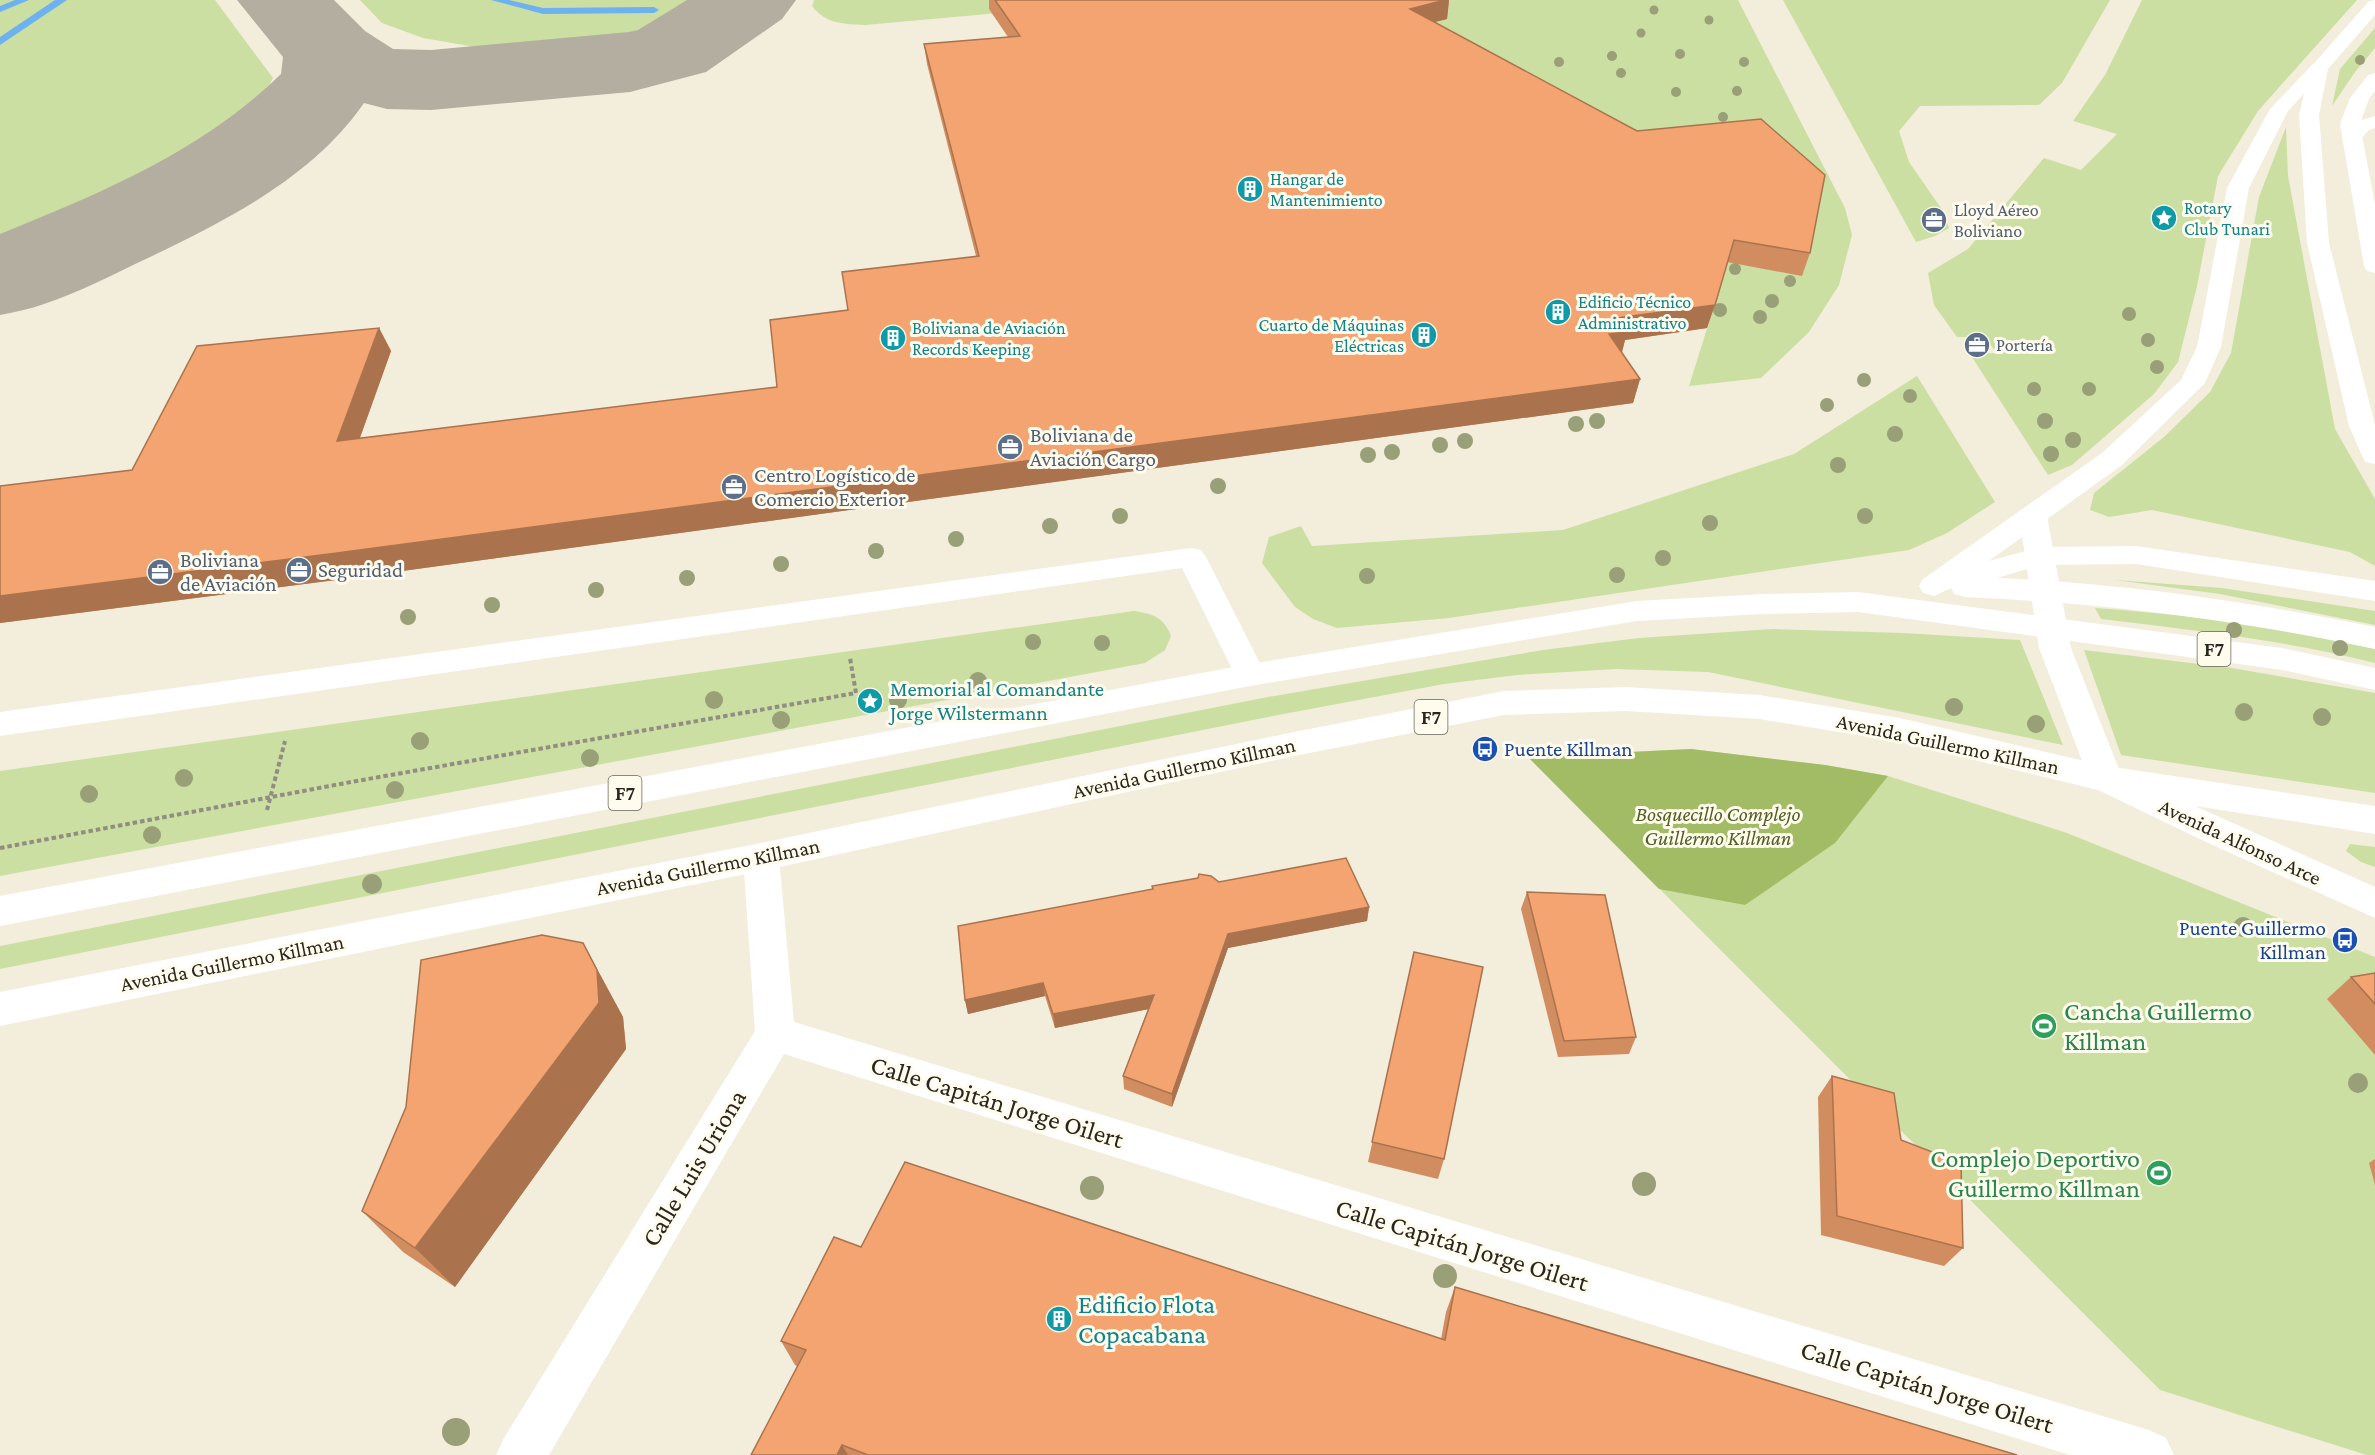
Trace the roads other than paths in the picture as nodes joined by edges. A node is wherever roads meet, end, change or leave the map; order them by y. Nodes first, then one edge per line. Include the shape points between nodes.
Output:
1 (2375, 5) edge
2 (2319, 68) junction
3 (2375, 80) edge
4 (2375, 122) edge
5 (2352, 137) junction
6 (2375, 266) edge
7 (2375, 456) edge
8 (2033, 516) junction
9 (2040, 556) junction
10 (1934, 586) junction
11 (2045, 589) junction
12 (2375, 591) edge
13 (1858, 602) junction
14 (2052, 629) junction
15 (2375, 638) edge
16 (1250, 675) junction
17 (2375, 679) edge
18 (0, 724) edge
19 (2106, 779) junction
20 (2375, 820) edge
21 (761, 857) junction
22 (2375, 903) edge
23 (0, 911) edge
24 (0, 1009) edge
25 (775, 1034) junction
26 (521, 1455) edge
27 (2149, 1455) edge

1 - 2 main road
2 - 7 main road via 2308,115 2318,243 2362,426
2 - 8 main road via 2280,109 2238,188 2209,347 2192,383 2112,459
3 - 5 main road via 2360,99 2350,124
4 - 5 main road via 2362,126
5 - 6 main road
8 - 9 main road
8 - 10 main road
9 - 10 main road
9 - 11 main road
9 - 12 main road via 2136,555
10 - 11 main road
10 - 13 main road
11 - 14 main road
11 - 15 main road via 2206,607
13 - 14 main road, F7
13 - 16 main road, F7 via 1637,611
14 - 17 main road, F7 via 2282,659
14 - 19 main road via 2055,648
16 - 18 main road via 1191,557
16 - 23 main road, F7
19 - 20 main road, Avenida Guillermo Killman / F7
19 - 21 main road, Avenida Guillermo Killman / F7 via 1900,730 1759,707 1626,699 1504,703
19 - 22 main road, Avenida Alfonso Arce
21 - 24 main road, Avenida Guillermo Killman / F7
21 - 25 main road
25 - 26 main road, Calle Luis Uriona
25 - 27 main road, Calle Capitán Jorge Oilert

